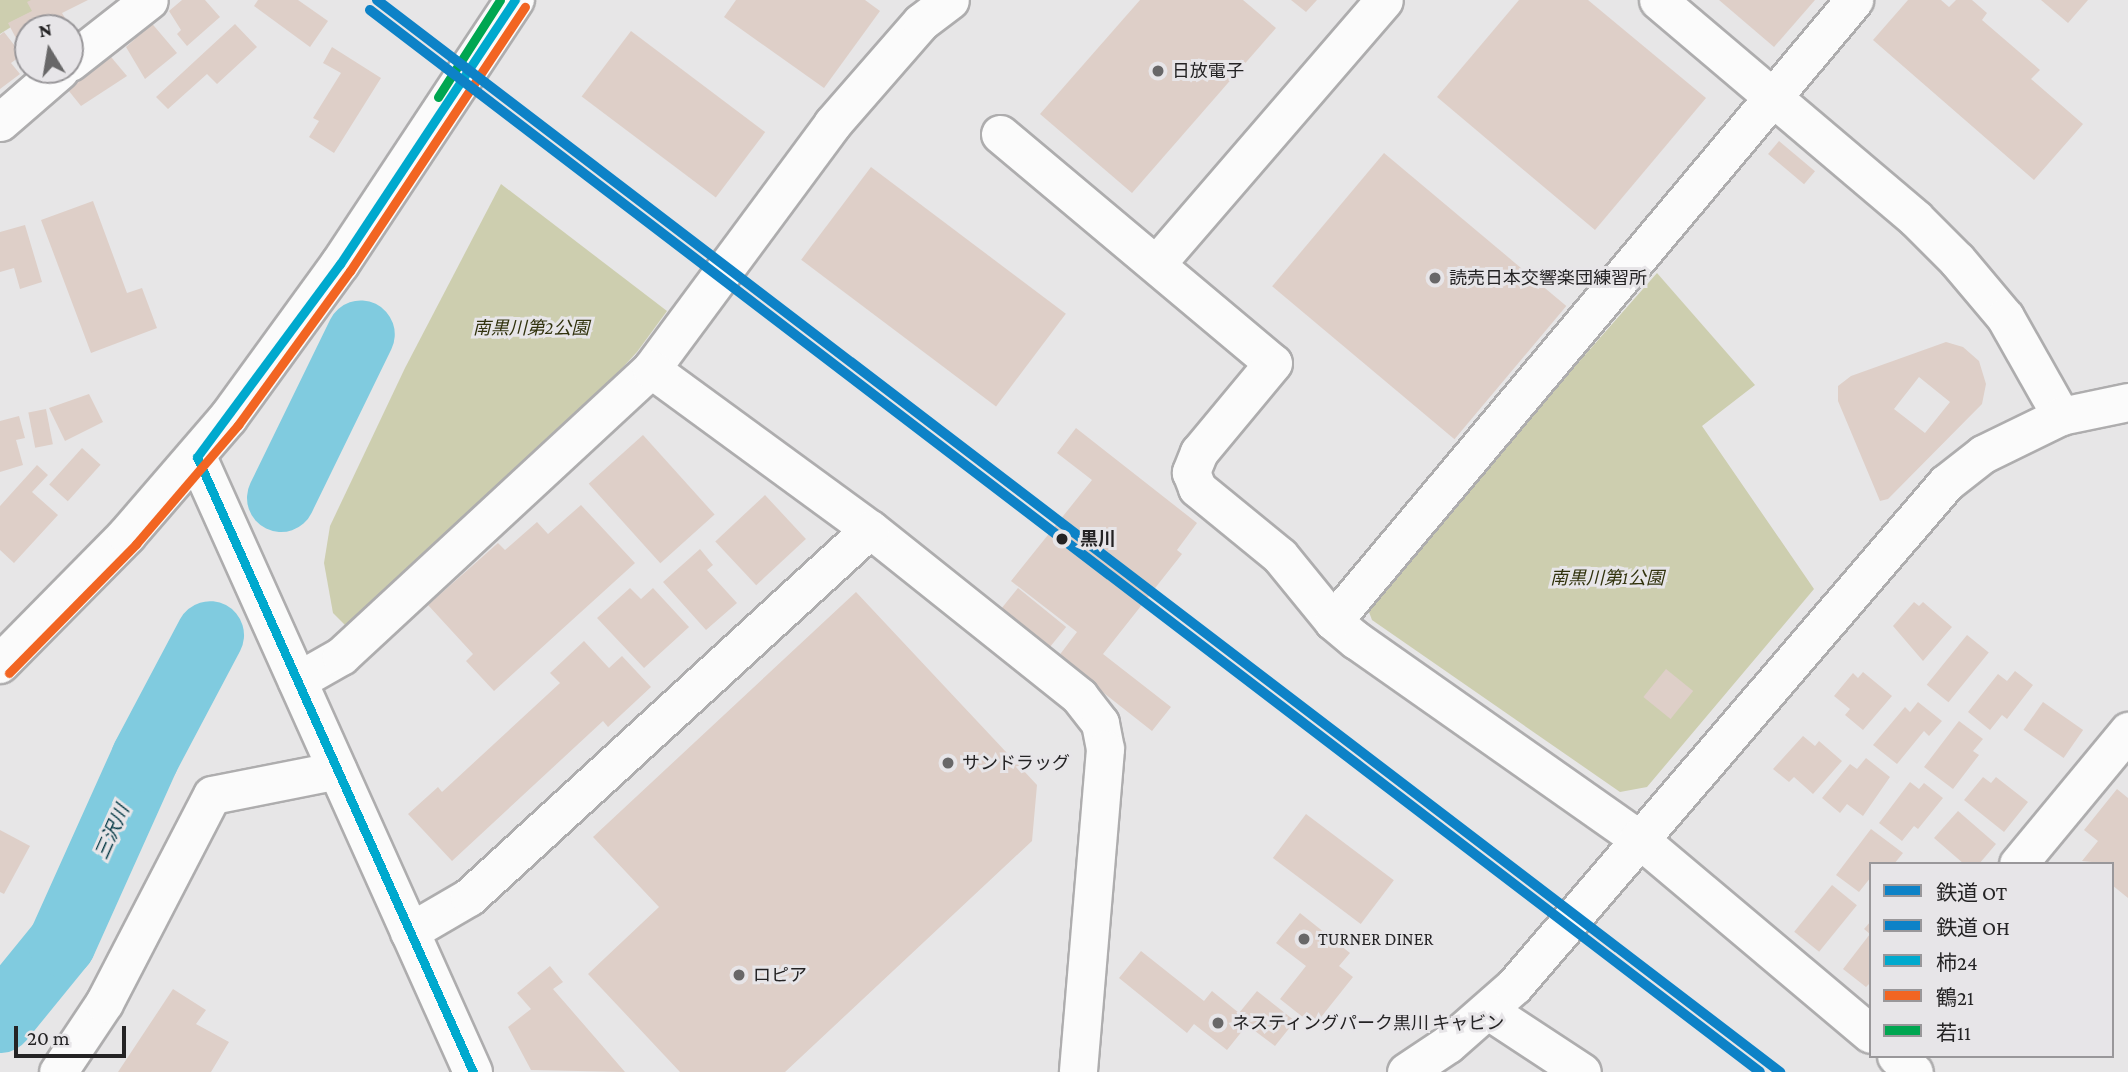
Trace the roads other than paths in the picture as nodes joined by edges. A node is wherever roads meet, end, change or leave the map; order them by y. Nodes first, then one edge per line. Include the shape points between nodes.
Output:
1 (149, 0) edge
2 (515, 0) edge
3 (950, 0) edge
4 (1384, 0) edge
5 (1658, 0) edge
6 (1854, 0) edge
7 (84, 51) edge
8 (44, 84) edge
9 (1771, 96) junction
10 (0, 122) edge
11 (1000, 134) dead end
12 (1157, 264) junction
13 (651, 369) junction
14 (2128, 402) edge
15 (2061, 416) junction
16 (197, 457) junction
17 (870, 529) junction
18 (1333, 621) junction
19 (0, 664) edge
20 (297, 681) junction
21 (2128, 731) edge
22 (338, 770) junction
23 (1631, 847) junction
24 (2020, 862) edge
25 (409, 932) junction
26 (1489, 1011) junction
27 (1869, 1032) edge
28 (1898, 1058) edge
29 (58, 1072) edge
30 (473, 1072) edge
31 (1078, 1072) edge
32 (1406, 1072) edge
33 (1582, 1072) edge
34 (1913, 1072) edge

1 - 7 street
2 - 16 main road via 340,264
3 - 13 street via 921,22 832,124
4 - 12 street
5 - 9 street
6 - 9 street
8 - 10 street
9 - 15 street via 1957,260 2005,317
9 - 18 street
11 - 12 street
12 - 18 street via 1273,363 1199,452 1191,472 1197,488 1280,556
13 - 17 street
13 - 20 street via 341,656
14 - 15 street
15 - 23 street via 1983,454 1947,483
16 - 19 main road
16 - 20 main road
17 - 25 street via 469,897
17 - 31 street via 1079,696 1100,723 1105,749
18 - 23 street
20 - 22 main road
21 - 24 street
22 - 25 main road
22 - 29 street via 212,795 104,1003
23 - 26 street
23 - 27 street
25 - 30 main road
26 - 32 street
26 - 33 street
28 - 34 street

